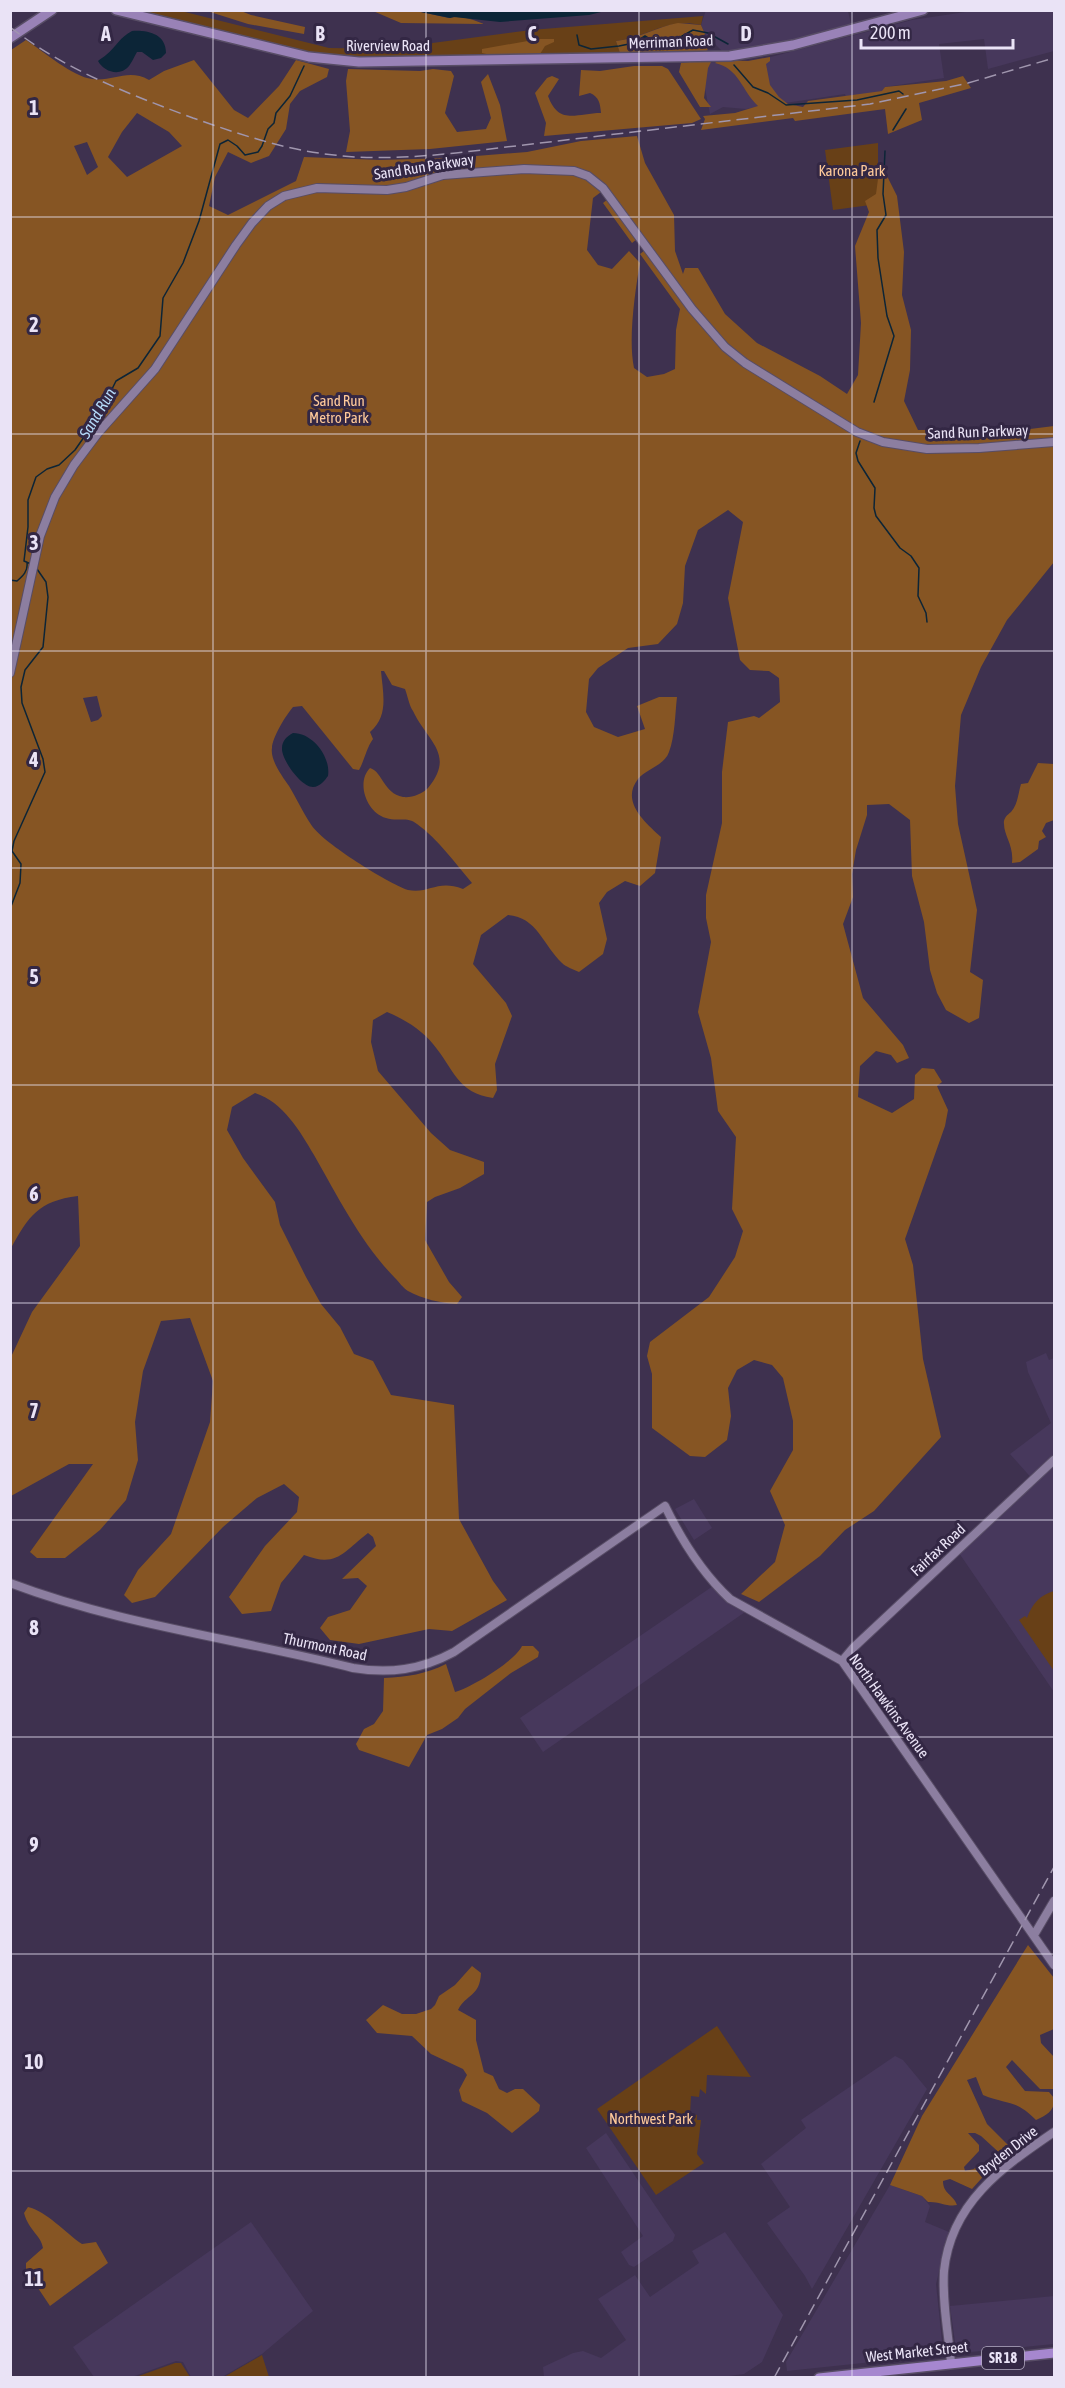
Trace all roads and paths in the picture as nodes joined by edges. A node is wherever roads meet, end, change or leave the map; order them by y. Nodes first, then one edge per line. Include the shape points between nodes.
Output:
1 (40, 10) edge
2 (52, 10) edge
3 (116, 10) edge
4 (923, 10) edge
5 (28, 27) junction
6 (10, 39) edge
7 (595, 60) joint
8 (1054, 442) edge
9 (10, 673) edge
10 (1054, 1460) edge
11 (665, 1506) joint
12 (10, 1583) edge
13 (842, 1661) junction
14 (1054, 1901) edge
15 (1034, 1935) junction
16 (1054, 1965) edge
17 (1054, 2132) edge
18 (1054, 2353) edge
19 (951, 2362) junction
20 (819, 2378) edge

1 - 5 main road
2 - 5 main road
3 - 7 main road, Riverview Road via 328,60
4 - 7 main road, Merriman Road via 753,53
5 - 6 main road
8 - 9 street, Sand Run Parkway via 917,448 874,439 826,414 725,347 692,309 603,188 579,172 498,170 443,175 387,190 325,187 300,191 273,202 252,223 155,369 105,424 68,475 40,536
10 - 13 street, Fairfax Road
11 - 12 street, Thurmont Road via 454,1652 429,1664 396,1671 352,1668 141,1622 65,1603
11 - 13 street, North Hawkins Avenue via 684,1541 730,1599
13 - 15 street, North Hawkins Avenue
14 - 15 street
15 - 16 street, North Hawkins Avenue
17 - 19 street, Bryden Drive via 992,2178 959,2224 945,2269
18 - 19 main road, West Market Street / SR 18
19 - 20 main road, West Market Street / SR 18

